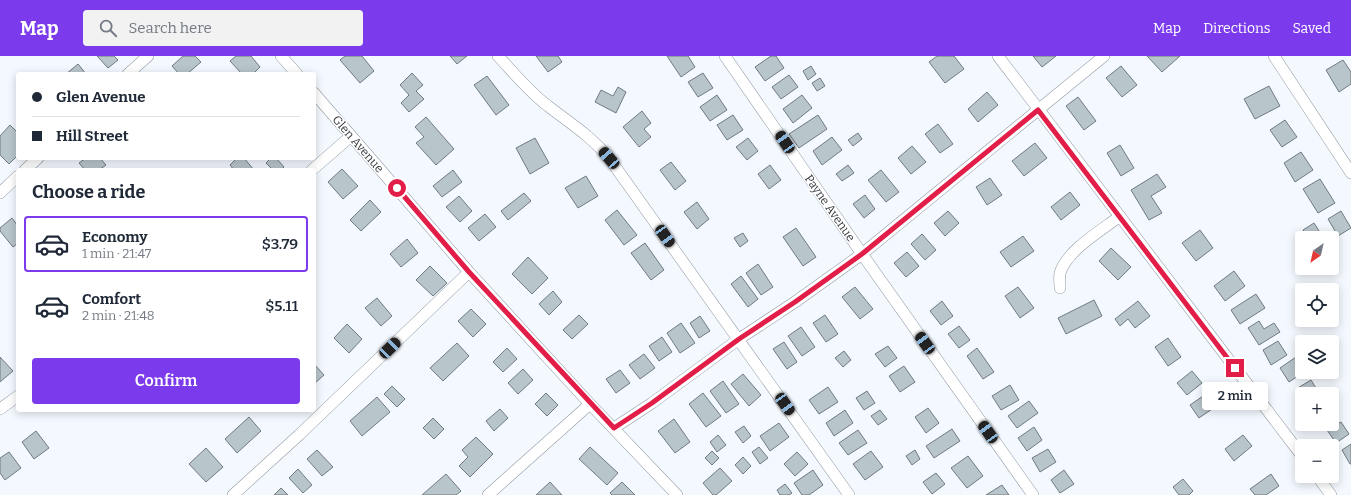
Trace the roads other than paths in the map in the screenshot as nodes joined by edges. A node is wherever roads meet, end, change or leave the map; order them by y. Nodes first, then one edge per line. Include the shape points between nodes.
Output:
1 (148, 56) edge
2 (281, 56) edge
3 (498, 56) edge
4 (725, 56) edge
5 (998, 56) edge
6 (1104, 56) edge
7 (1274, 56) edge
8 (130, 72) edge
9 (295, 72) edge
10 (316, 95) edge
11 (1038, 110) junction
12 (351, 136) junction
13 (36, 160) edge
14 (27, 168) edge
15 (314, 168) edge
16 (1351, 173) edge
17 (16, 178) edge
18 (0, 193) edge
19 (1120, 216) junction
20 (862, 254) junction
21 (469, 272) junction
22 (1060, 288) dead end
23 (739, 339) junction
24 (16, 397) edge
25 (590, 404) junction
26 (0, 409) edge
27 (614, 428) junction
28 (1295, 447) edge
29 (1322, 483) edge
30 (234, 495) edge
31 (488, 495) edge
32 (677, 495) edge
33 (849, 495) edge
34 (1033, 495) edge
35 (1331, 495) edge

1 - 8 street
2 - 9 street
3 - 23 street via 528,89 583,131 609,158
4 - 20 street, Payne Avenue
5 - 11 street
6 - 11 street
7 - 16 street
10 - 12 street, Glen Avenue
11 - 19 street
11 - 20 street
12 - 15 street
12 - 21 street, Glen Avenue
13 - 14 street
17 - 18 street
19 - 22 street via 1076,250 1065,262 1060,274
19 - 28 street
20 - 23 street
20 - 34 street, Payne Avenue
21 - 25 street, Glen Avenue
21 - 30 street
23 - 27 street
23 - 33 street
24 - 26 street
25 - 27 street, Glen Avenue
25 - 31 street
27 - 32 street, Glen Avenue
29 - 35 street

